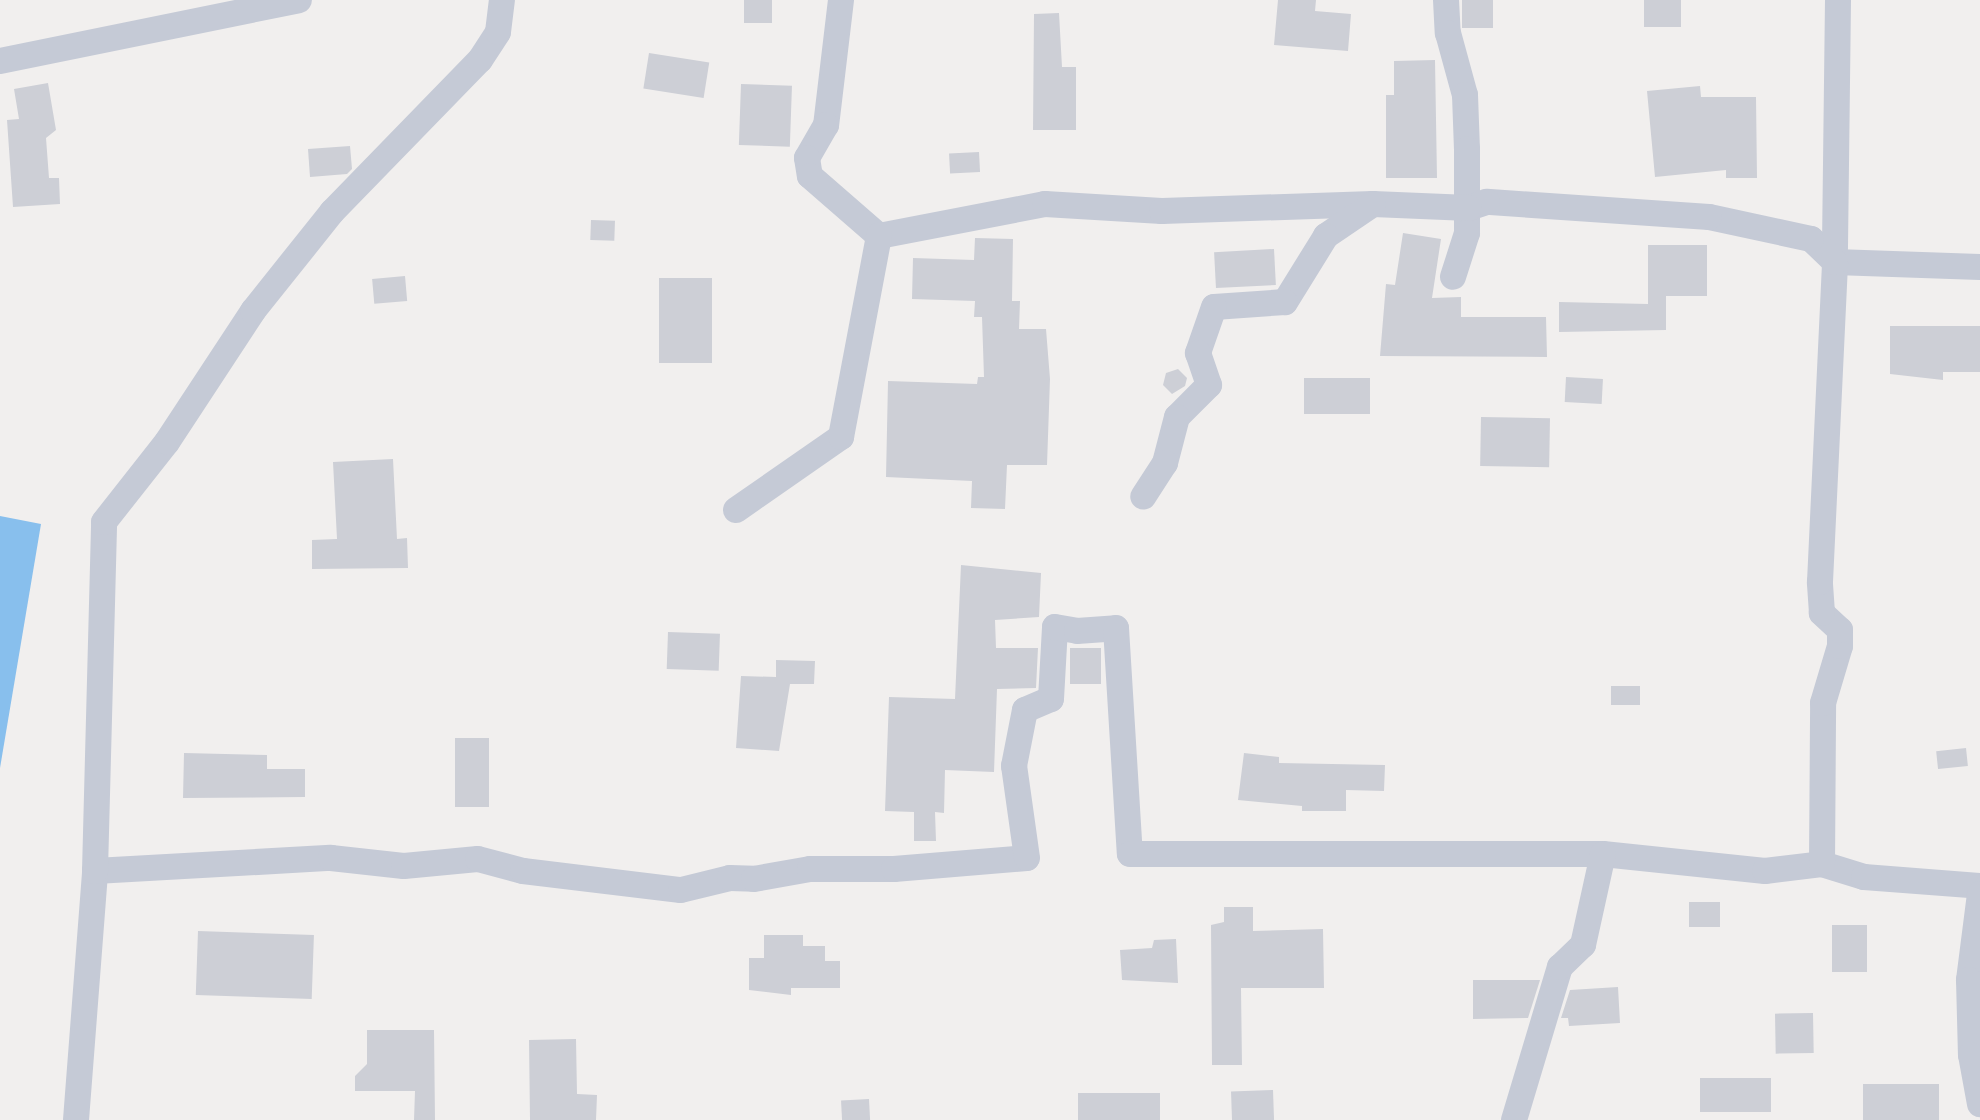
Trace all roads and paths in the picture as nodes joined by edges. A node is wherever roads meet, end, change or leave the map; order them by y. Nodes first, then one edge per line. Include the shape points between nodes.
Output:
1 (299, 0) edge
2 (502, 0) edge
3 (841, 0) edge
4 (1446, 0) edge
5 (1838, 0) edge
6 (0, 61) edge
7 (1373, 204) junction
8 (1469, 208) junction
9 (879, 236) junction
10 (1835, 262) junction
11 (1980, 267) edge
12 (1453, 277) dead end
13 (1143, 497) dead end
14 (736, 510) dead end
15 (1603, 854) junction
16 (1822, 864) junction
17 (95, 871) junction
18 (1980, 886) edge
19 (1980, 894) edge
20 (1980, 1104) edge
21 (76, 1120) edge
22 (1514, 1120) edge

1 - 6 street
2 - 17 street via 498,32 480,60 332,212 253,311 167,442 104,522
3 - 9 street via 826,125 807,158 810,176
4 - 8 street via 1448,33 1465,95
5 - 10 street
7 - 8 street
7 - 9 street via 1162,211 1045,204
7 - 13 street via 1326,236 1285,302 1214,307 1198,353 1209,385 1177,417 1165,463
8 - 10 street via 1487,202 1709,217 1811,239
8 - 12 street
9 - 14 street via 841,437
10 - 11 street
10 - 16 street via 1820,582 1822,613 1840,630 1840,646 1823,703
15 - 16 street via 1765,871
15 - 17 street via 1130,854 1116,628 1055,627 1051,699 1025,710 1014,766 1027,858 894,869 810,869 681,890 523,871 478,859 404,866 331,858
15 - 22 street via 1583,945 1560,967
16 - 18 street via 1864,877
17 - 21 street
19 - 20 street via 1969,980 1971,1055

